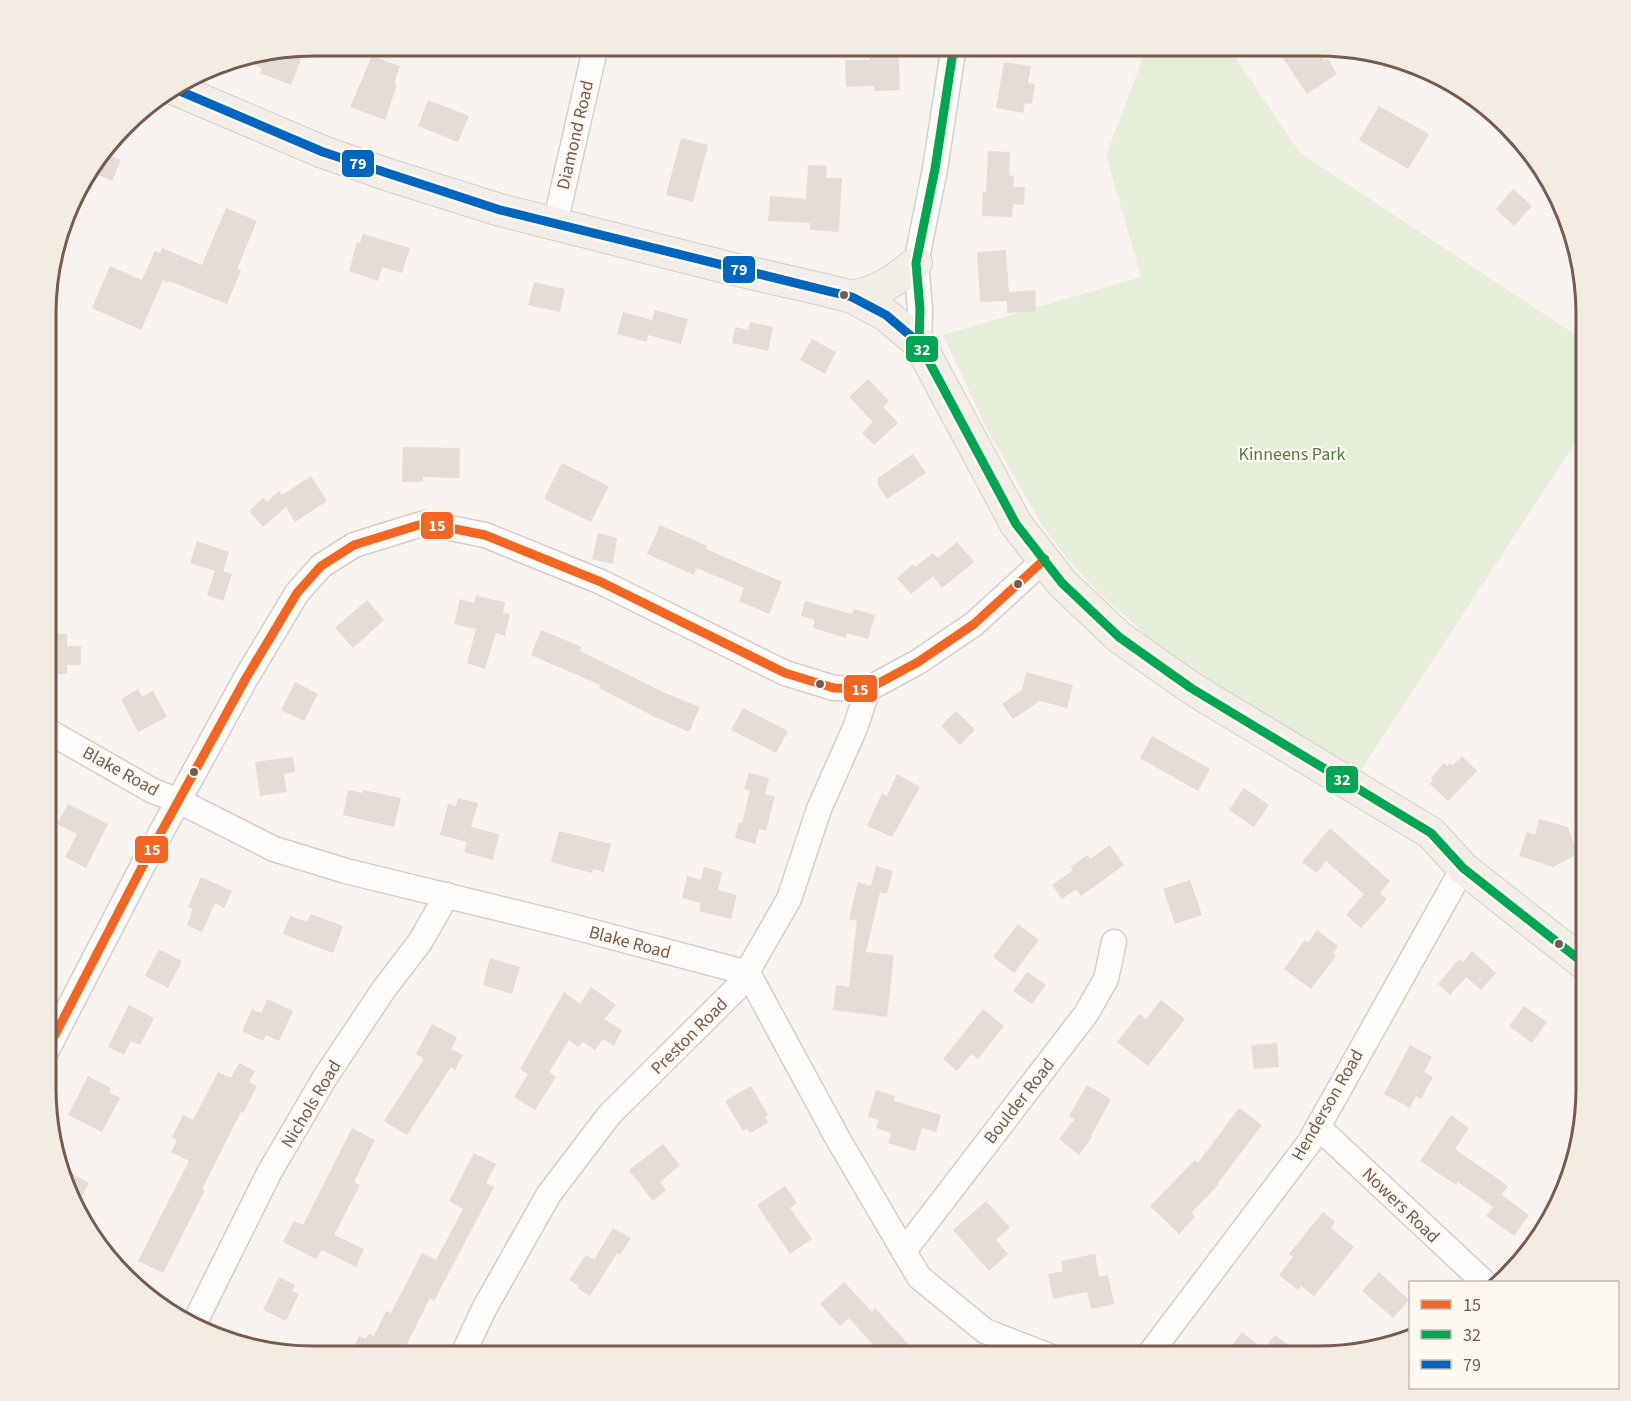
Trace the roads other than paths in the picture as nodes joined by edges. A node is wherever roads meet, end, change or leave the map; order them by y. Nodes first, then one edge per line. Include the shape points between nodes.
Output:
1 (593, 56) edge
2 (952, 56) edge
3 (181, 92) edge
4 (555, 224) junction
5 (916, 263) junction
6 (852, 297) junction
7 (919, 343) junction
8 (1045, 559) junction
9 (868, 689) junction
10 (56, 736) edge
11 (179, 801) junction
12 (1463, 868) junction
13 (447, 896) junction
14 (1114, 942) dead end
15 (1576, 957) edge
16 (748, 973) junction
17 (56, 1033) edge
18 (1318, 1127) junction
19 (904, 1251) junction
20 (1483, 1281) edge
21 (197, 1318) edge
22 (467, 1346) edge
23 (1023, 1346) edge
24 (1156, 1346) edge

1 - 4 street, Diamond Road
2 - 5 street
3 - 4 main road via 322,152
4 - 6 main road
5 - 6 main road via 892,283
5 - 7 street
6 - 7 main road via 886,315
7 - 8 main road via 1016,524
8 - 9 street via 974,624 918,662
8 - 12 main road via 1062,583 1119,637 1191,688 1431,833
9 - 11 street via 834,688 785,674 601,582 485,535 426,524 354,545 315,572 297,593 246,678
9 - 16 street, Preston Road via 819,809 789,899
10 - 11 street, Blake Road via 153,791
11 - 13 street, Blake Road via 274,849 346,872
11 - 17 street
12 - 15 main road
12 - 18 street, Henderson Road
13 - 16 street, Blake Road
13 - 21 street, Nichols Road via 313,1098 269,1173
14 - 19 street, Boulder Road via 1106,980 1086,1014
16 - 19 street
16 - 22 street, Preston Road via 610,1114 549,1194
18 - 20 street, Nowers Road
18 - 24 street, Henderson Road
19 - 23 street via 919,1277 985,1331

